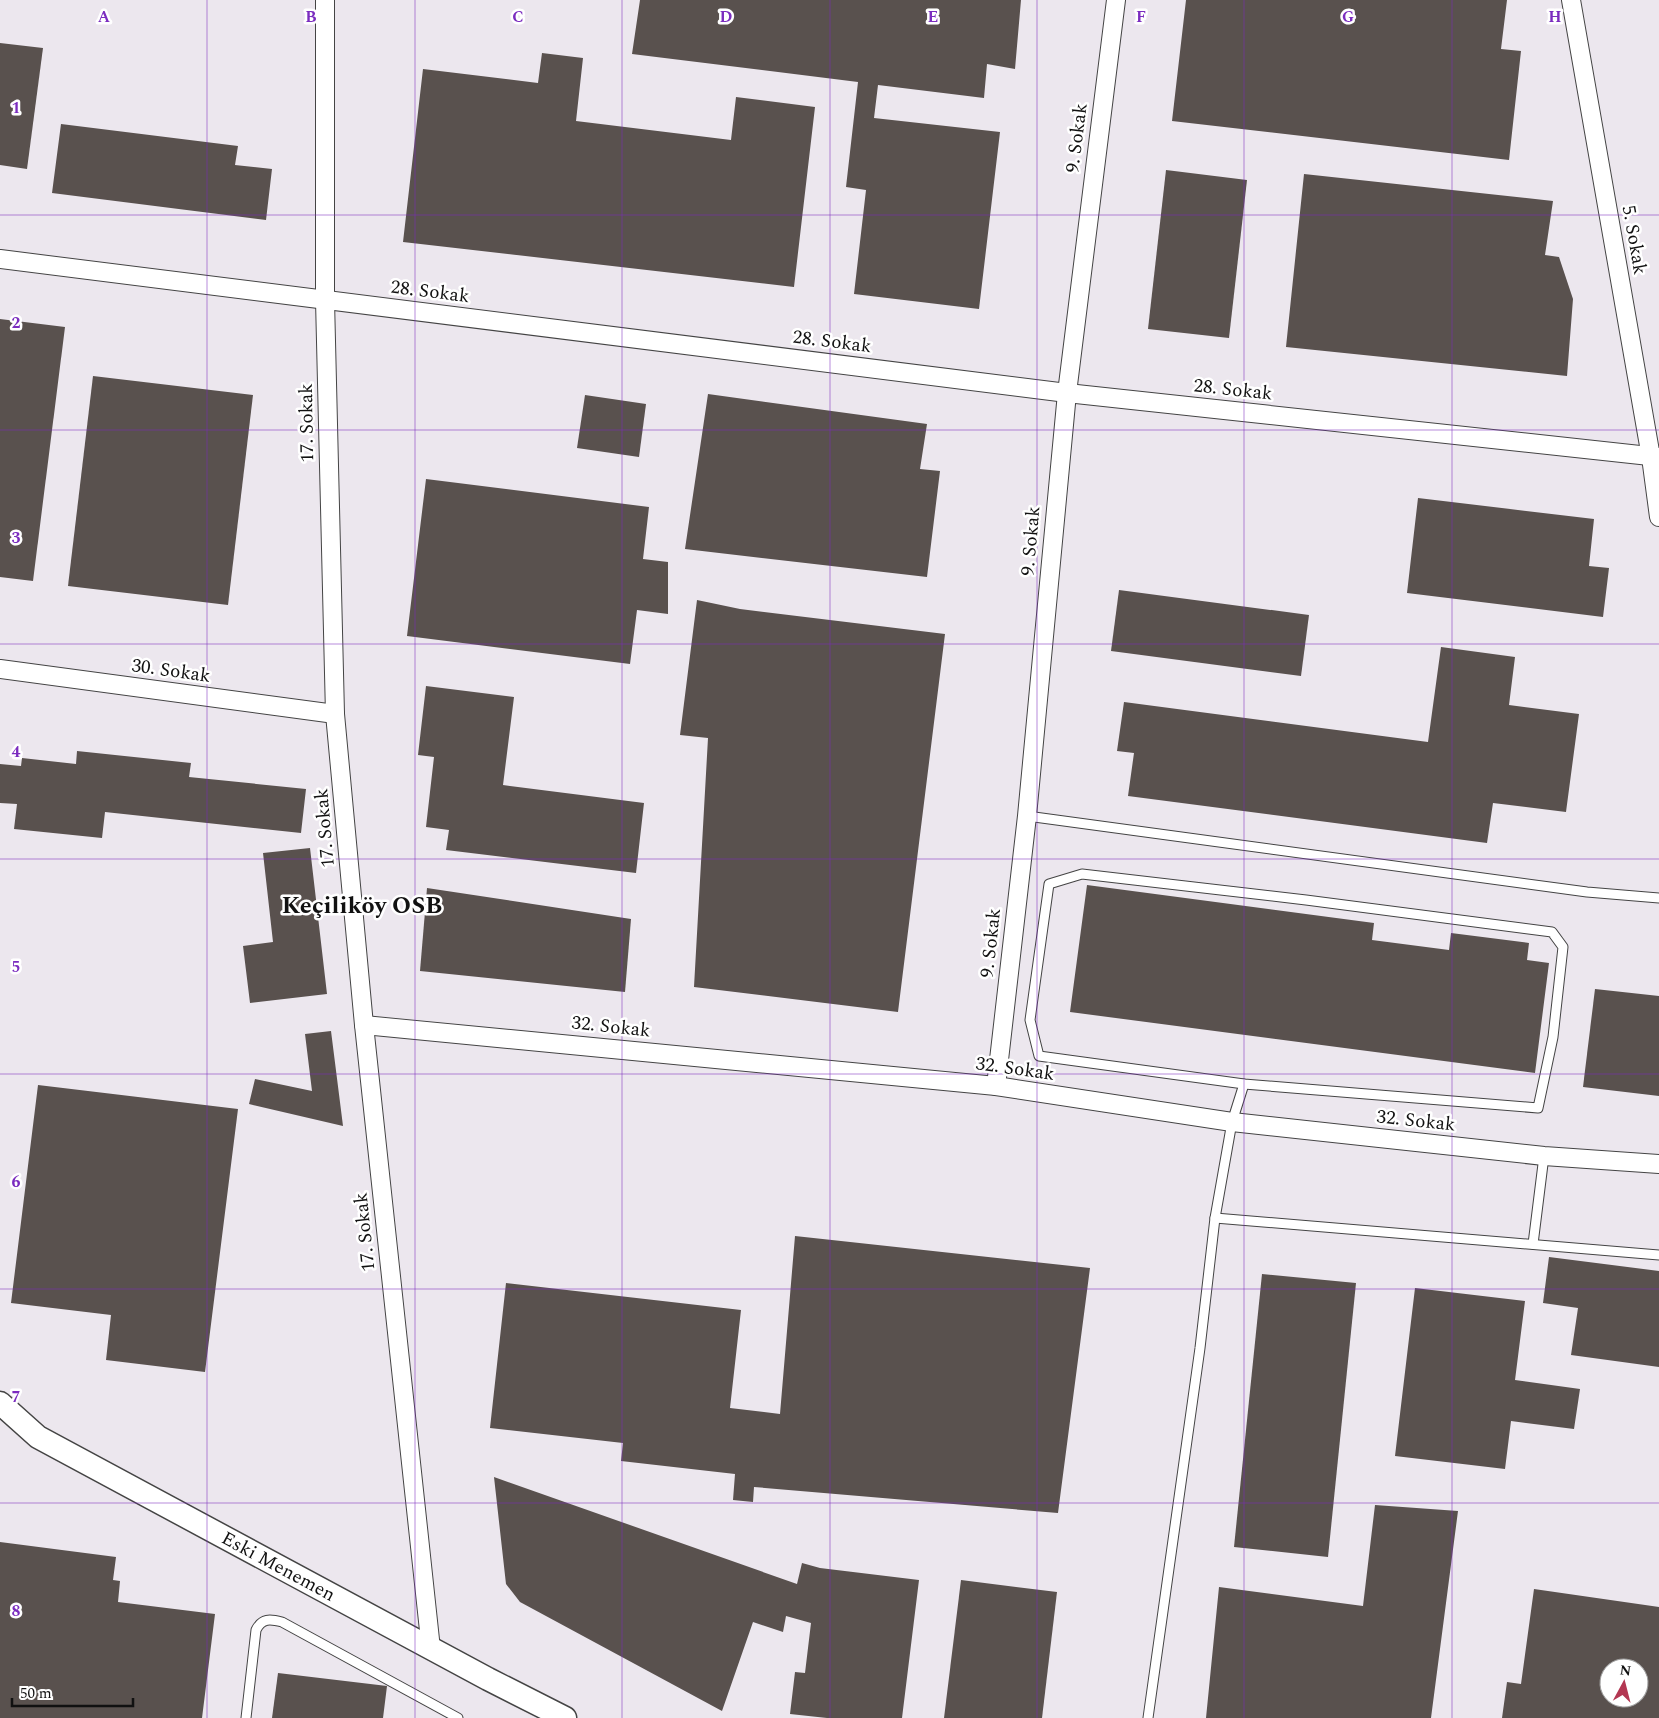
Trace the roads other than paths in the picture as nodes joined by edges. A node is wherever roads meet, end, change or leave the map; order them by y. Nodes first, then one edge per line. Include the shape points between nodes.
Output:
1 (325, 0) edge
2 (1116, 0) edge
3 (1571, 0) edge
4 (0, 259) edge
5 (326, 300) junction
6 (1066, 393) junction
7 (1655, 457) edge
8 (1659, 518) edge
9 (0, 669) edge
10 (336, 714) junction
11 (1027, 816) junction
12 (1659, 898) edge
13 (364, 1024) junction
14 (1244, 1084) junction
15 (996, 1086) junction
16 (1232, 1122) junction
17 (1544, 1156) junction
18 (1659, 1164) edge
19 (1215, 1218) junction
20 (1532, 1244) junction
21 (1659, 1255) edge
22 (0, 1403) edge
23 (431, 1649) junction
24 (246, 1718) edge
25 (458, 1718) edge
26 (565, 1718) edge
27 (1148, 1718) edge

1 - 5 street, 17. Sokak
2 - 6 street, 9. Sokak
3 - 7 street, 5. Sokak
4 - 5 street, 28. Sokak
5 - 6 street, 28. Sokak
5 - 10 street, 17. Sokak
6 - 7 street, 28. Sokak
6 - 11 street, 9. Sokak
7 - 8 street, 5. Sokak
9 - 10 street, 30. Sokak
10 - 13 street, 17. Sokak
11 - 12 lane via 1588,892
11 - 15 street, 9. Sokak
13 - 15 street, 32. Sokak
13 - 23 street, 17. Sokak
14 - 14 lane via 1039,1056 1030,1020 1049,884 1082,874 1306,900 1552,932 1563,947 1553,1037 1538,1108
14 - 16 lane
15 - 16 street, 32. Sokak
16 - 17 street, 32. Sokak
16 - 19 lane
17 - 18 street, 32. Sokak
17 - 20 lane
19 - 20 lane
19 - 27 lane
20 - 21 lane
22 - 23 street, Eski Menemen via 38,1437
23 - 26 street, Eski Menemen
24 - 25 lane via 256,1630 263,1620 282,1622

